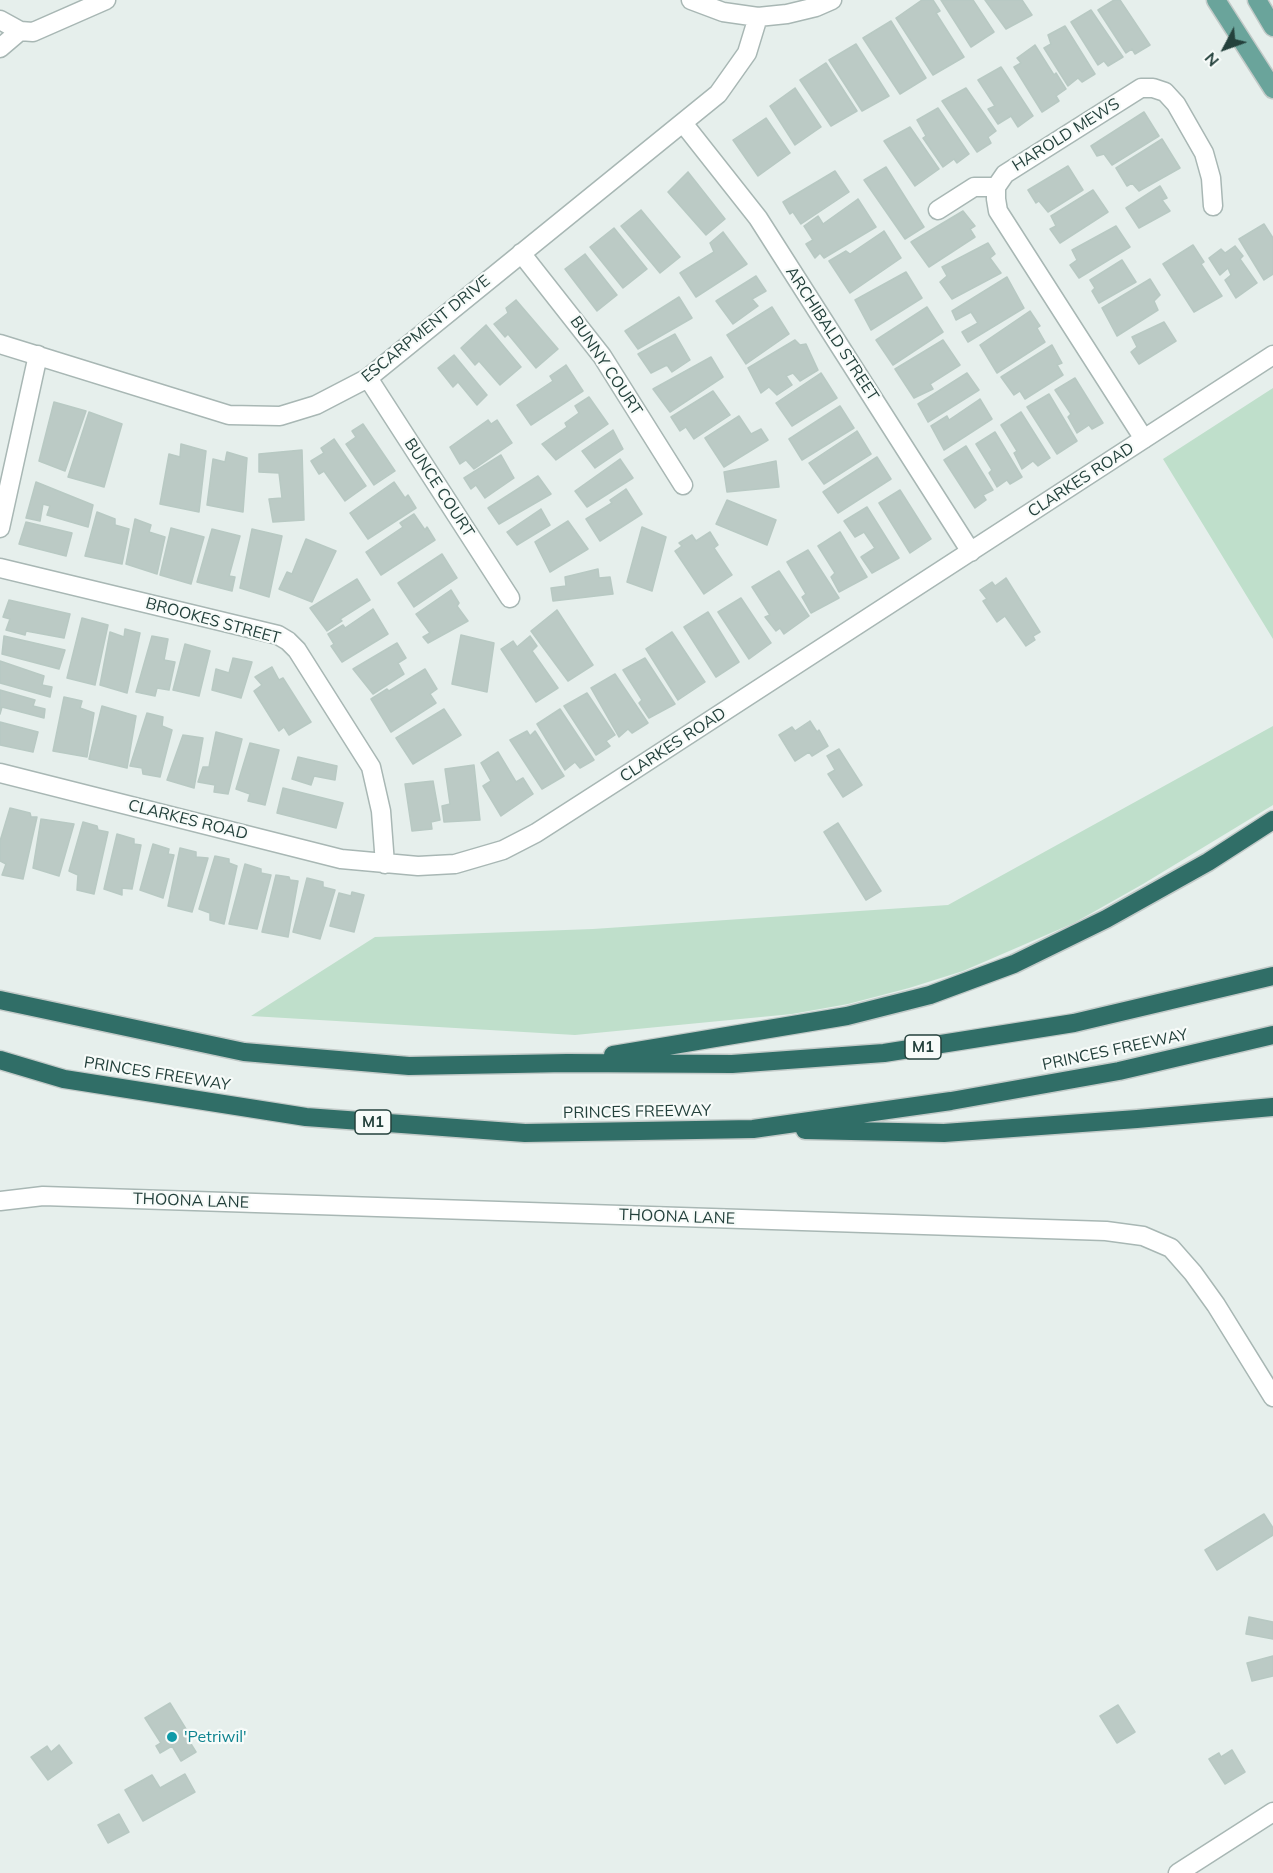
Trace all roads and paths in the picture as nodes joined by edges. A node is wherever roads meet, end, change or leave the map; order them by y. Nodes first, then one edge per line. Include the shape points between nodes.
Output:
1 (106, 0) edge
2 (691, 0) edge
3 (832, 0) edge
4 (1216, 0) edge
5 (1257, 0) edge
6 (758, 17) junction
7 (0, 20) edge
8 (1273, 27) edge
9 (20, 31) junction
10 (0, 48) edge
11 (1273, 89) edge
12 (683, 123) junction
13 (996, 187) junction
14 (1213, 206) dead end
15 (938, 210) dead end
16 (521, 253) junction
17 (0, 344) edge
18 (38, 355) junction
19 (1273, 355) edge
20 (368, 378) junction
21 (1144, 439) junction
22 (683, 485) dead end
23 (0, 528) edge
24 (971, 552) junction
25 (0, 568) edge
26 (510, 598) dead end
27 (0, 773) edge
28 (1273, 820) edge
29 (385, 864) junction
30 (1273, 976) edge
31 (0, 1000) edge
32 (1273, 1035) edge
33 (0, 1060) edge
34 (567, 1063) junction
35 (1273, 1107) edge
36 (753, 1129) junction
37 (0, 1201) edge
38 (1273, 1397) edge
39 (1273, 1812) edge
40 (1178, 1873) edge

1 - 9 street via 37,31
2 - 6 street via 723,12
3 - 6 street via 787,14
4 - 11 main road
5 - 8 main road
6 - 12 street, ESCARPMENT DRIVE via 747,53 734,74 718,94
7 - 9 street
9 - 10 street
12 - 16 street, ESCARPMENT DRIVE
12 - 24 street, ARCHIBALD STREET via 758,218
13 - 14 street, HAROLD MEWS via 1014,167 1141,88 1153,88 1165,92 1176,104 1204,153
13 - 15 street via 974,187
13 - 21 street via 998,211
16 - 20 street, ESCARPMENT DRIVE
16 - 22 street, BUNNY COURT via 602,356
17 - 18 street, ESCARPMENT DRIVE
18 - 20 street, ESCARPMENT DRIVE via 229,416 279,416 316,405
18 - 23 street
19 - 21 street, CLARKES ROAD
20 - 26 street, BUNCE COURT
21 - 24 street, CLARKES ROAD
24 - 29 street, CLARKES ROAD via 536,833 502,850 455,864
25 - 29 street, BROOKES STREET via 278,635 288,641 371,767 381,811
27 - 29 street, CLARKES ROAD via 341,859
28 - 34 highway via 1208,862 1106,918 1014,964 930,995 847,1016
30 - 34 highway, M1 via 1074,1023 884,1053 732,1064
31 - 34 highway, M1 via 244,1052 409,1066
32 - 36 highway, PRINCES FREEWAY / M1 via 1119,1071 951,1101
33 - 36 highway, PRINCES FREEWAY / M1 via 64,1079 306,1118 525,1133
35 - 36 highway via 944,1133
37 - 38 street, THOONA LANE via 43,1196 1082,1230 1143,1236 1171,1248 1193,1273
39 - 40 street

